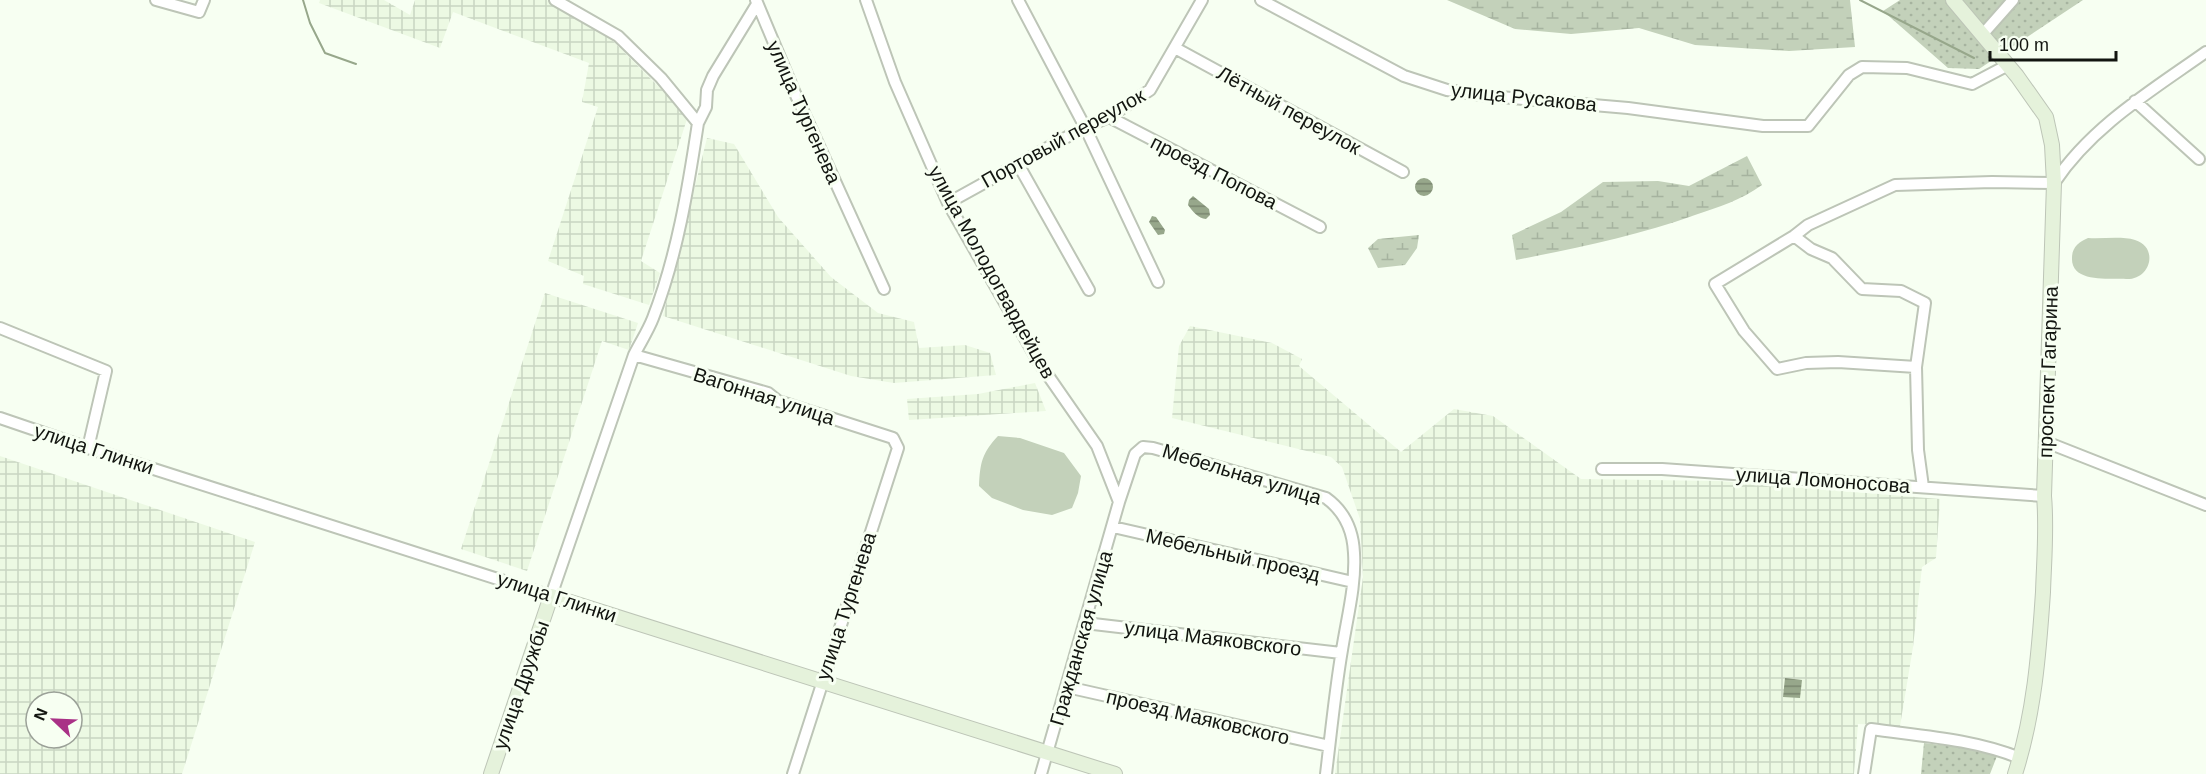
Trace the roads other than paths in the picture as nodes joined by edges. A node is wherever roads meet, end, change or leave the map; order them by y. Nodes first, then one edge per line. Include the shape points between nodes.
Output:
1 (156, 0) edge
2 (204, 0) edge
3 (555, 0) edge
4 (866, 0) edge
5 (1018, 0) edge
6 (1202, 0) edge
7 (1261, 0) edge
8 (1953, 0) edge
9 (2013, 0) edge
10 (756, 2) edge
11 (1982, 35) junction
12 (1175, 48) junction
13 (2206, 52) edge
14 (2008, 65) junction
15 (2135, 101) junction
16 (1108, 117) junction
17 (699, 123) junction
18 (1085, 127) junction
19 (2199, 159) dead end
20 (1018, 164) junction
21 (1403, 172) dead end
22 (2054, 183) junction
23 (948, 203) junction
24 (1320, 227) dead end
25 (1794, 236) junction
26 (1158, 282) dead end
27 (884, 289) dead end
28 (1089, 290) dead end
29 (0, 328) edge
30 (634, 355) junction
31 (1916, 367) junction
32 (0, 418) edge
33 (893, 438) joint
34 (2046, 442) junction
35 (1143, 447) joint
36 (88, 448) junction
37 (1602, 469) dead end
38 (1923, 487) junction
39 (2044, 496) junction
40 (1119, 502) junction
41 (2206, 505) edge
42 (1113, 527) junction
43 (1353, 582) junction
44 (551, 596) junction
45 (1085, 623) junction
46 (1341, 652) junction
47 (822, 682) junction
48 (1067, 687) junction
49 (1329, 746) junction
50 (1048, 752) junction
51 (2020, 758) junction
52 (491, 774) edge
53 (793, 774) edge
54 (1041, 774) edge
55 (1115, 774) edge
56 (1326, 774) edge
57 (1864, 774) edge
58 (2015, 774) edge

1 - 2 street via 199,12
3 - 17 street via 618,36
4 - 23 street, улица Молодогвардейцев via 895,82
5 - 18 street
6 - 12 street, Портовый переулок
7 - 14 street, улица Русакова via 1404,76 1447,90 1763,126 1808,126 1849,75 1862,67 1907,68 1972,84
8 - 11 main road, проспект Гагарина
9 - 11 street
10 - 17 street via 713,76
10 - 27 street, улица Тургенева
11 - 14 main road, проспект Гагарина
12 - 16 street, Портовый переулок via 1150,90
12 - 21 street, Лётный переулок
13 - 15 street
14 - 22 main road, проспект Гагарина via 2046,117
15 - 19 street
15 - 22 street via 2071,158
16 - 18 street, Портовый переулок
16 - 24 street, проезд Попова
17 - 30 street via 669,270 653,319
18 - 20 street, Портовый переулок
18 - 26 street
20 - 23 street, Портовый переулок
20 - 28 street
22 - 25 street via 1895,185 1808,225
22 - 34 main road, проспект Гагарина
23 - 40 street, улица Молодогвардейцев via 1038,361 1097,446
25 - 31 street via 1832,258 1862,289 1901,291 1925,303
25 - 31 street via 1715,284 1744,331 1777,369 1838,362
29 - 36 street via 106,371
30 - 33 street, Вагонная улица via 768,393 778,401
30 - 44 street
31 - 38 street
32 - 36 street, улица Глинки
33 - 47 street, улица Тургенева via 898,448
34 - 39 main road, проспект Гагарина
34 - 41 street
35 - 40 street, Гражданская улица via 1135,454
35 - 43 street, Мебельная улица via 1326,498 1348,522 1354,552
36 - 44 street, улица Глинки
37 - 38 street, улица Ломоносова via 1662,469
38 - 39 street, улица Ломоносова
39 - 51 main road, проспект Гагарина via 2047,521 2038,668
40 - 42 street, Гражданская улица
42 - 43 street, Мебельный проезд
42 - 45 street, Гражданская улица
43 - 46 street
44 - 47 main road, улица Глинки
44 - 52 main road, улица Дружбы
45 - 46 street, улица Маяковского
45 - 48 street, Гражданская улица
46 - 49 street
47 - 50 main road, улица Глинки
47 - 53 street, улица Тургенева
48 - 49 street, проезд Маяковского
48 - 50 street, Гражданская улица
49 - 56 street
50 - 54 street, Гражданская улица
50 - 55 main road, улица Глинки
51 - 57 street via 1966,742 1871,729
51 - 58 main road, проспект Гагарина

